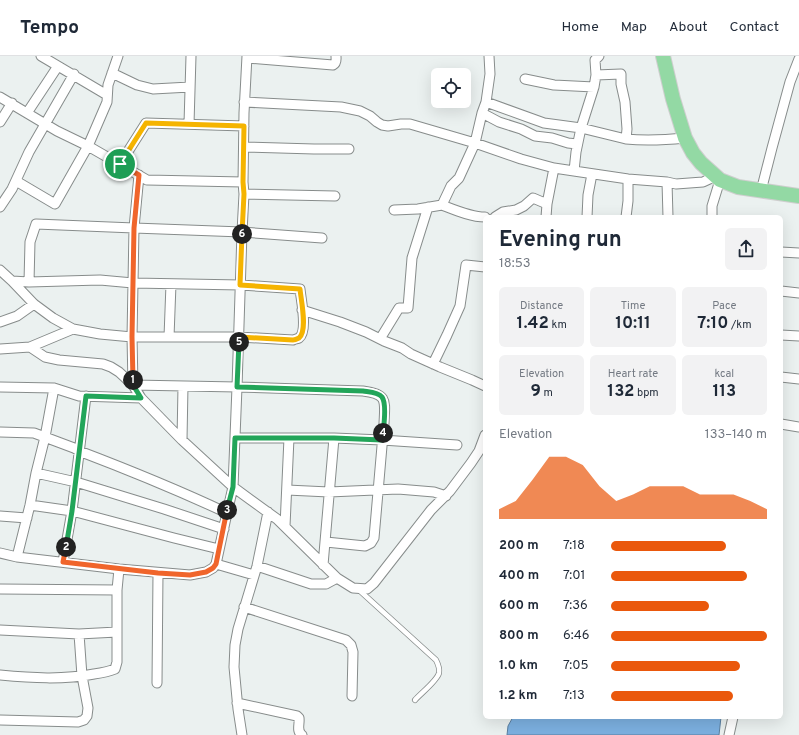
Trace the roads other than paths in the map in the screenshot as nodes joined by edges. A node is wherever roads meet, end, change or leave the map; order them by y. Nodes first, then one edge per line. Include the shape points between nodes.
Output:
1 (41, 56) edge
2 (118, 56) edge
3 (191, 56) edge
4 (336, 56) edge
5 (489, 56) edge
6 (599, 56) edge
7 (663, 56) edge
8 (247, 57) edge
9 (799, 59) edge
10 (58, 66) junction
11 (112, 73) junction
12 (74, 74) junction
13 (596, 75) junction
14 (525, 79) dead end
15 (190, 87) junction
16 (594, 87) junction
17 (107, 95) junction
18 (0, 97) edge
19 (244, 102) junction
20 (486, 102) junction
21 (12, 103) junction
22 (27, 113) junction
23 (482, 113) junction
24 (0, 122) edge
25 (45, 124) junction
26 (189, 124) junction
27 (244, 126) junction
28 (581, 128) junction
29 (685, 138) junction
30 (626, 139) junction
31 (475, 143) junction
32 (577, 144) junction
33 (88, 146) junction
34 (244, 147) junction
35 (349, 149) dead end
36 (120, 164) junction
37 (554, 168) junction
38 (574, 171) junction
39 (592, 174) junction
40 (139, 175) junction
41 (718, 178) junction
42 (628, 180) junction
43 (16, 181) junction
44 (243, 182) junction
45 (667, 182) junction
46 (761, 191) junction
47 (244, 194) junction
48 (336, 196) dead end
49 (799, 196) edge
50 (442, 204) junction
51 (547, 204) junction
52 (0, 207) edge
53 (428, 207) junction
54 (394, 210) dead end
55 (498, 215) edge
56 (546, 215) edge
57 (586, 215) edge
58 (626, 215) edge
59 (668, 215) edge
60 (712, 215) edge
61 (483, 217) edge
62 (134, 228) junction
63 (242, 232) junction
64 (322, 238) dead end
65 (783, 252) edge
66 (799, 253) edge
67 (483, 267) edge
68 (0, 270) edge
69 (12, 281) junction
70 (30, 282) junction
71 (133, 283) junction
72 (171, 284) junction
73 (240, 285) junction
74 (783, 291) edge
75 (799, 293) edge
76 (34, 304) junction
77 (302, 310) junction
78 (0, 322) edge
79 (73, 329) junction
80 (783, 335) edge
81 (799, 336) edge
82 (132, 337) junction
83 (169, 337) junction
84 (239, 337) junction
85 (380, 339) junction
86 (30, 347) junction
87 (0, 349) edge
88 (433, 364) junction
89 (783, 377) edge
90 (799, 379) edge
91 (133, 385) junction
92 (483, 385) edge
93 (183, 386) junction
94 (0, 387) edge
95 (237, 387) junction
96 (54, 388) junction
97 (86, 396) junction
98 (141, 398) junction
99 (783, 424) edge
100 (799, 427) edge
101 (0, 432) edge
102 (45, 437) junction
103 (235, 438) junction
104 (289, 438) junction
105 (334, 438) junction
106 (182, 440) junction
107 (382, 440) junction
108 (483, 440) edge
109 (457, 445) dead end
110 (79, 451) junction
111 (36, 473) junction
112 (76, 482) junction
113 (233, 487) junction
114 (287, 490) junction
115 (377, 491) junction
116 (329, 492) junction
117 (446, 496) junction
118 (30, 505) junction
119 (72, 511) junction
120 (268, 512) junction
121 (227, 513) junction
122 (0, 516) edge
123 (27, 518) junction
124 (285, 526) junction
125 (224, 529) junction
126 (326, 542) junction
127 (219, 549) junction
128 (0, 553) edge
129 (17, 557) junction
130 (63, 562) junction
131 (216, 564) junction
132 (324, 565) junction
133 (119, 569) junction
134 (255, 570) junction
135 (158, 573) junction
136 (337, 578) junction
137 (0, 589) edge
138 (357, 589) junction
139 (117, 590) junction
140 (244, 607) junction
141 (0, 630) edge
142 (117, 632) junction
143 (79, 634) junction
144 (0, 675) edge
145 (82, 676) junction
146 (157, 683) dead end
147 (352, 696) dead end
148 (414, 700) dead end
149 (237, 703) junction
150 (733, 719) edge
151 (0, 720) edge
152 (242, 735) edge
153 (302, 735) edge
154 (729, 735) edge

1 - 10 street
2 - 11 street
3 - 15 street
4 - 8 street via 333,65
5 - 20 street via 490,74
6 - 13 street via 594,60
7 - 29 main road
8 - 19 street
9 - 46 street via 790,82
10 - 12 street
10 - 22 street
11 - 15 street via 137,86 153,89
11 - 17 street
12 - 17 street
12 - 25 street
13 - 16 street
13 - 30 street via 621,74
14 - 16 street via 554,85
15 - 26 street
16 - 28 street
17 - 33 street via 107,102
18 - 21 street
19 - 27 street
19 - 31 street via 341,107 360,111 382,125 410,124
20 - 23 street
20 - 28 street via 544,123
21 - 22 street
21 - 24 street
22 - 25 street
23 - 31 street
23 - 32 street via 536,136
25 - 33 street
25 - 43 street
26 - 27 street
26 - 36 street via 146,123
27 - 34 street
28 - 30 street
28 - 32 street
29 - 30 street
29 - 41 main road via 701,163
31 - 37 street
31 - 50 street
32 - 38 street
33 - 36 street
33 - 43 street via 55,204
34 - 35 street
34 - 44 street
36 - 40 street
37 - 38 street
37 - 51 street
38 - 39 street
39 - 42 street
39 - 57 street
40 - 44 street via 147,180
40 - 62 street
41 - 45 street via 703,182
41 - 46 main road via 738,187
41 - 60 street
42 - 45 street
42 - 58 street
43 - 52 street
44 - 47 street
45 - 59 street
46 - 49 main road
47 - 48 street
47 - 63 street
50 - 53 street
50 - 61 street
51 - 55 street via 533,198 516,210
51 - 56 street
53 - 54 street
53 - 85 street via 412,258 408,308 399,308
62 - 63 street
62 - 70 street via 36,224 30,242
62 - 71 street
63 - 64 street
63 - 73 street
65 - 66 street
67 - 88 street via 466,265 460,306
68 - 69 street
69 - 70 street
69 - 76 street
70 - 71 street via 100,280
71 - 72 street
71 - 82 street
72 - 73 street
72 - 83 street
73 - 77 street via 300,289
73 - 84 street
74 - 75 street
76 - 78 street via 16,316
76 - 79 street via 52,318
77 - 84 street via 304,324 299,338 293,340
77 - 85 street
79 - 82 street
79 - 86 street
80 - 81 street
82 - 83 street
82 - 91 street
83 - 84 street
84 - 95 street
85 - 88 street
86 - 87 street
86 - 91 street via 45,357 103,364 119,372
88 - 92 street
89 - 90 street
91 - 93 street
91 - 98 street
93 - 95 street
93 - 106 street
94 - 96 street
95 - 103 street
95 - 107 street via 375,392 382,396 385,404
96 - 97 street
96 - 102 street
97 - 98 street
97 - 110 street
98 - 106 street
99 - 100 street
101 - 102 street via 34,433
102 - 110 street
102 - 111 street
103 - 104 street
103 - 113 street
104 - 105 street
104 - 114 street
105 - 107 street
105 - 116 street
106 - 113 street
107 - 109 street
107 - 115 street
108 - 117 street via 478,451
110 - 112 street
110 - 121 street
111 - 112 street
111 - 118 street
112 - 119 street
112 - 125 street
113 - 120 street
113 - 121 street
114 - 116 street
114 - 124 street
115 - 116 street
115 - 117 street via 398,489 434,492
115 - 126 street via 374,538 371,543 365,546
116 - 126 street
117 - 138 street via 431,510 374,583 367,589
118 - 119 street
118 - 123 street
119 - 127 street
119 - 130 street
120 - 124 street
120 - 134 street
121 - 125 street
122 - 123 street
123 - 129 street
124 - 132 street
125 - 127 street
126 - 132 street
127 - 131 street
128 - 129 street
129 - 130 street
130 - 133 street
131 - 134 street
131 - 135 street via 206,572 190,575
132 - 136 street
133 - 135 street
133 - 139 street
134 - 136 street via 312,584 326,584
134 - 140 street
135 - 146 street
136 - 138 street
137 - 139 street
138 - 148 lane via 436,660 438,674
139 - 142 street
140 - 147 street via 346,640 353,652
140 - 149 street via 235,645
141 - 143 street
142 - 143 street
142 - 145 street via 115,669
143 - 145 street
144 - 145 street via 55,678
145 - 151 street via 88,708 84,720
149 - 152 street
149 - 153 street via 296,716 299,718 298,729
150 - 154 street

